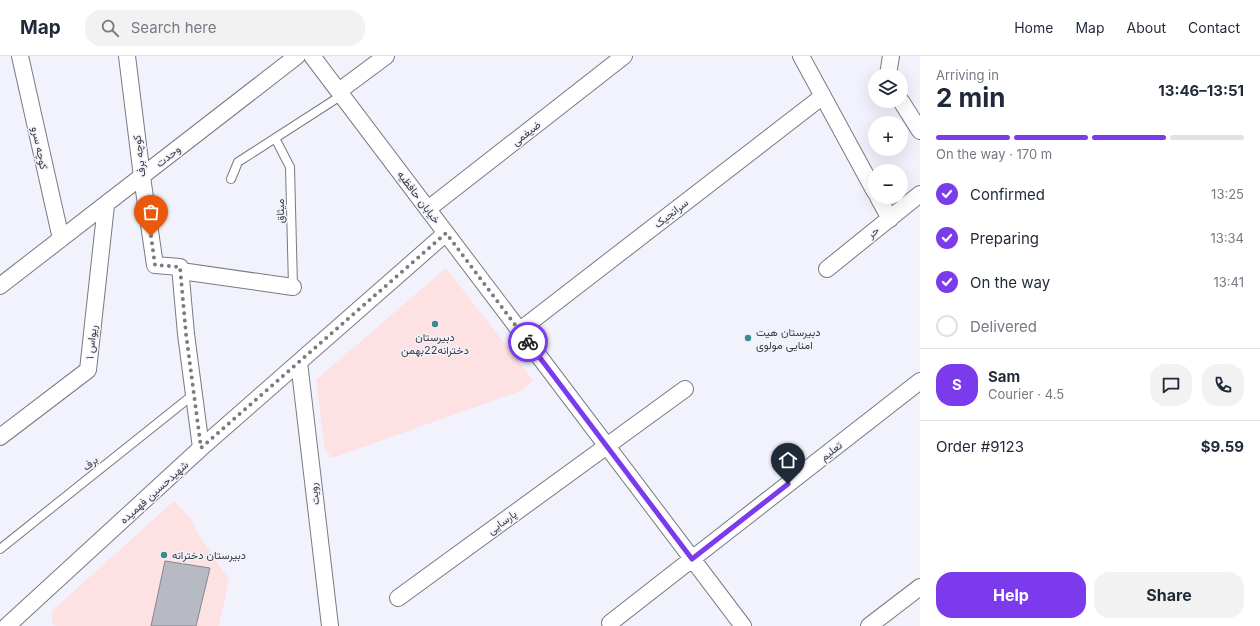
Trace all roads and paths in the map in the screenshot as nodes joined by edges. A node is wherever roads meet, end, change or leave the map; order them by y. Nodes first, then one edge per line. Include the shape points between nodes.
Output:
1 (20, 56) edge
2 (127, 56) edge
3 (298, 56) edge
4 (312, 56) edge
5 (386, 56) edge
6 (624, 56) edge
7 (801, 56) edge
8 (892, 56) edge
9 (889, 68) edge
10 (341, 93) junction
11 (823, 96) junction
12 (905, 108) edge
13 (920, 131) edge
14 (274, 138) junction
15 (142, 176) junction
16 (231, 179) dead end
17 (868, 179) edge
18 (920, 194) edge
19 (106, 204) junction
20 (882, 204) edge
21 (428, 209) junction
22 (890, 219) junction
23 (446, 233) junction
24 (61, 239) junction
25 (827, 269) dead end
26 (181, 271) junction
27 (0, 286) edge
28 (293, 287) joint
29 (520, 330) junction
30 (299, 362) junction
31 (920, 381) edge
32 (685, 389) dead end
33 (194, 394) junction
34 (0, 437) edge
35 (606, 445) junction
36 (201, 448) junction
37 (0, 549) edge
38 (692, 559) junction
39 (920, 587) edge
40 (398, 598) dead end
41 (610, 623) dead end
42 (6, 625) edge
43 (330, 626) edge
44 (743, 626) edge
45 (869, 626) edge

1 - 24 street, کوچه سرو
2 - 15 street, کوچه برف
3 - 15 street, وحدت
4 - 10 street, خیابان حافظیه
5 - 10 street
6 - 21 street, ضیغمی
7 - 11 street
8 - 9 street
10 - 14 lane
10 - 21 street, خیابان حافظیه
11 - 17 street
11 - 29 street, سرانجیک
12 - 13 street
14 - 16 lane via 238,162
14 - 28 lane, میثاق via 290,167
15 - 19 street, وحدت
15 - 26 street, کوچه برف via 155,265 180,267
18 - 22 street, حر
19 - 24 street, وحدت
19 - 34 street, ریواس ۱ via 88,370
20 - 22 street
21 - 23 street, خیابان حافظیه
22 - 25 street, حر
23 - 29 street, خیابان حافظیه
23 - 30 street, شهیدحسین فهمیده
24 - 27 street, وحدت
26 - 28 street
26 - 33 street
29 - 35 street, خیابان حافظیه
30 - 36 street, شهیدحسین فهمیده
30 - 43 street, رویت
31 - 38 street, تعلیم
32 - 35 street, پارسایی
33 - 36 street
33 - 37 lane, برف
35 - 38 street, خیابان حافظیه
35 - 40 street, پارسایی
36 - 42 street, شهیدحسین فهمیده
38 - 41 street, تعلیم
38 - 44 street, خیابان حافظیه
39 - 45 street

